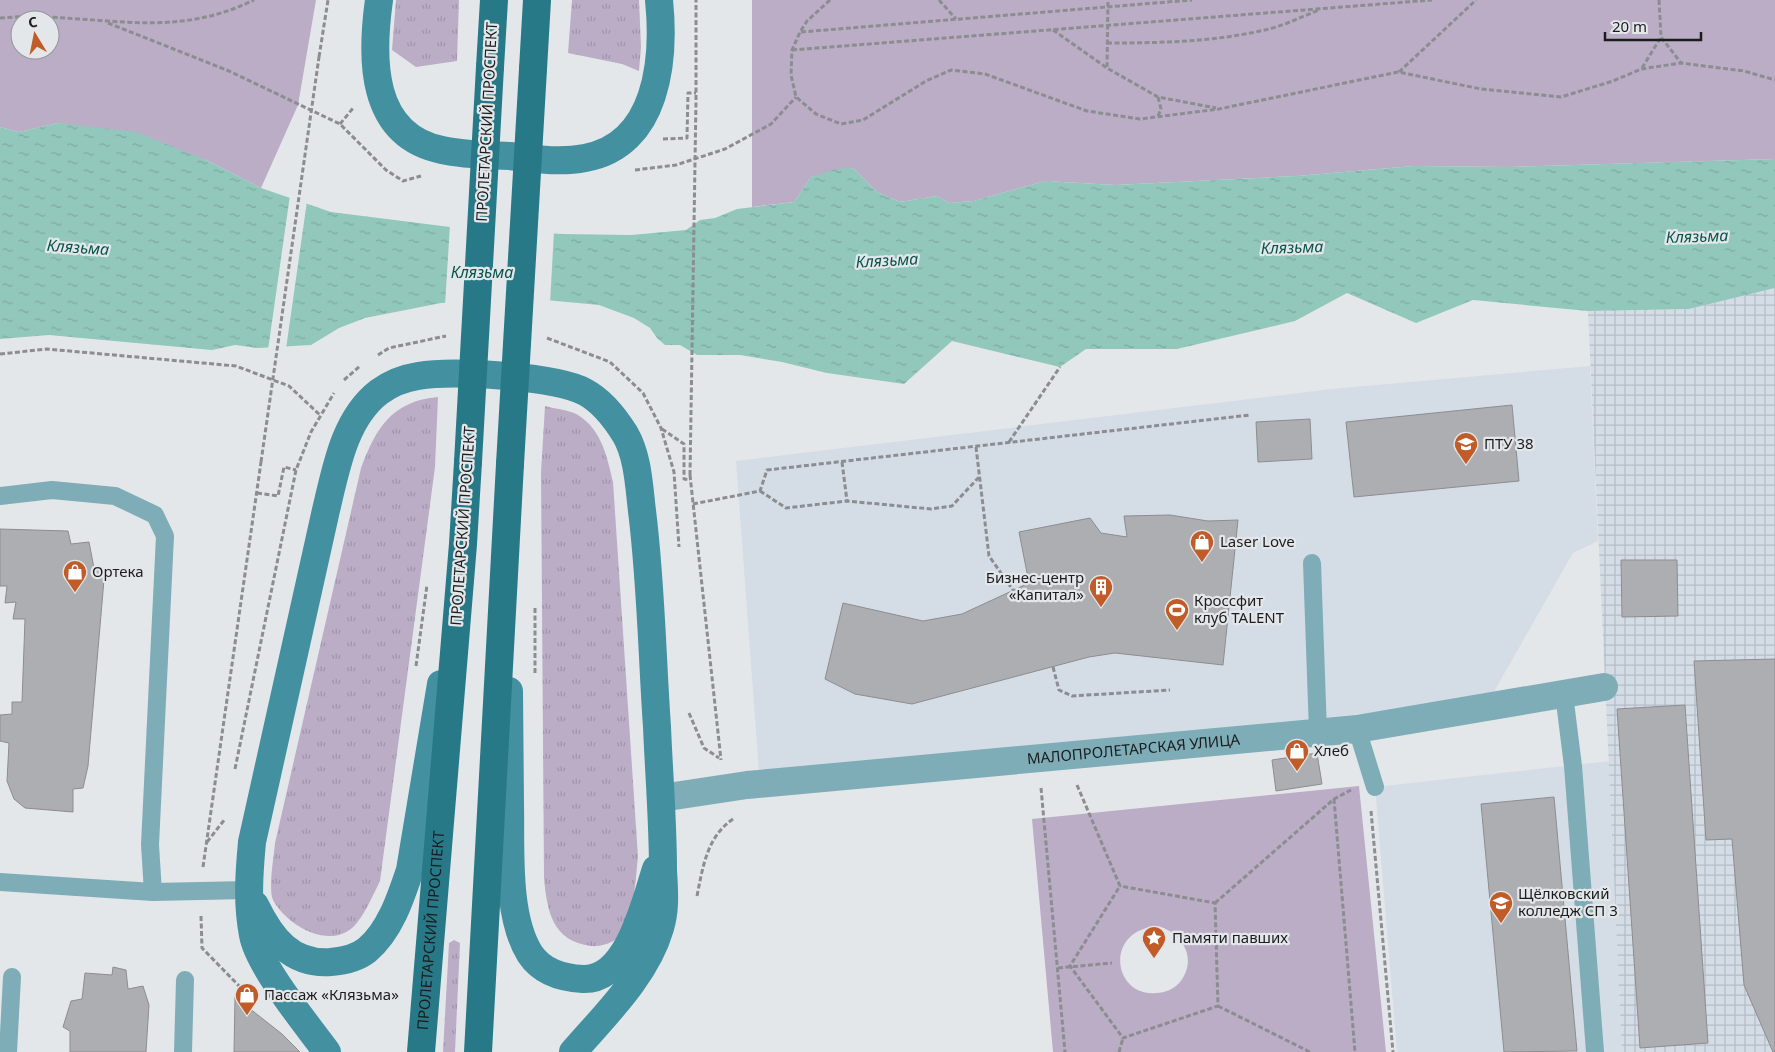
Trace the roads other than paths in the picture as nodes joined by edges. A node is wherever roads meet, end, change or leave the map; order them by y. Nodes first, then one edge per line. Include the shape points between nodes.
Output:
1 (379, 0) edge
2 (494, 0) edge
3 (537, 0) edge
4 (659, 0) edge
5 (0, 496) edge
6 (507, 542) junction
7 (463, 544) junction
8 (1312, 563) dead end
9 (1604, 687) dead end
10 (1564, 694) junction
11 (1357, 729) junction
12 (1318, 732) junction
13 (1374, 787) dead end
14 (661, 798) junction
15 (663, 846) junction
16 (0, 882) edge
17 (248, 890) junction
18 (153, 892) junction
19 (12, 976) dead end
20 (185, 980) dead end
21 (8, 1052) edge
22 (183, 1052) edge
23 (327, 1052) edge
24 (421, 1052) edge
25 (478, 1052) edge
26 (573, 1052) edge
27 (1595, 1052) edge

1 - 4 main road via 374,34 375,75 386,106 408,134 440,150 568,161 606,152 635,128 643,116 660,69
2 - 7 main road, ПРОЛЕТАРСКИЙ ПРОСПЕКТ, bridge
3 - 6 main road, bridge
5 - 18 lane via 52,490 115,496 155,515 165,536 150,845
6 - 15 main road via 511,875 521,932 531,956 544,968 565,978 587,979 602,974 618,961 628,947 643,910
6 - 25 main road
7 - 17 main road via 410,870 389,921 367,950 356,957 311,962 292,954 266,929
7 - 24 main road, ПРОЛЕТАРСКИЙ ПРОСПЕКТ
8 - 12 lane
9 - 10 street, МАЛОПРОЛЕТАРСКАЯ УЛИЦА
10 - 11 street, МАЛОПРОЛЕТАРСКАЯ УЛИЦА
10 - 27 lane
11 - 12 street, МАЛОПРОЛЕТАРСКАЯ УЛИЦА
11 - 13 lane
12 - 14 street, МАЛОПРОЛЕТАРСКАЯ УЛИЦА via 746,784
14 - 15 main road
14 - 17 main road via 646,536 638,476 626,436 609,411 587,393 568,384 441,373 416,376 396,382 380,392 359,413 337,464 261,794
15 - 26 main road via 664,911 655,942 639,972
16 - 18 lane
17 - 18 lane
17 - 23 main road via 253,937 262,957
19 - 21 lane
20 - 22 lane

